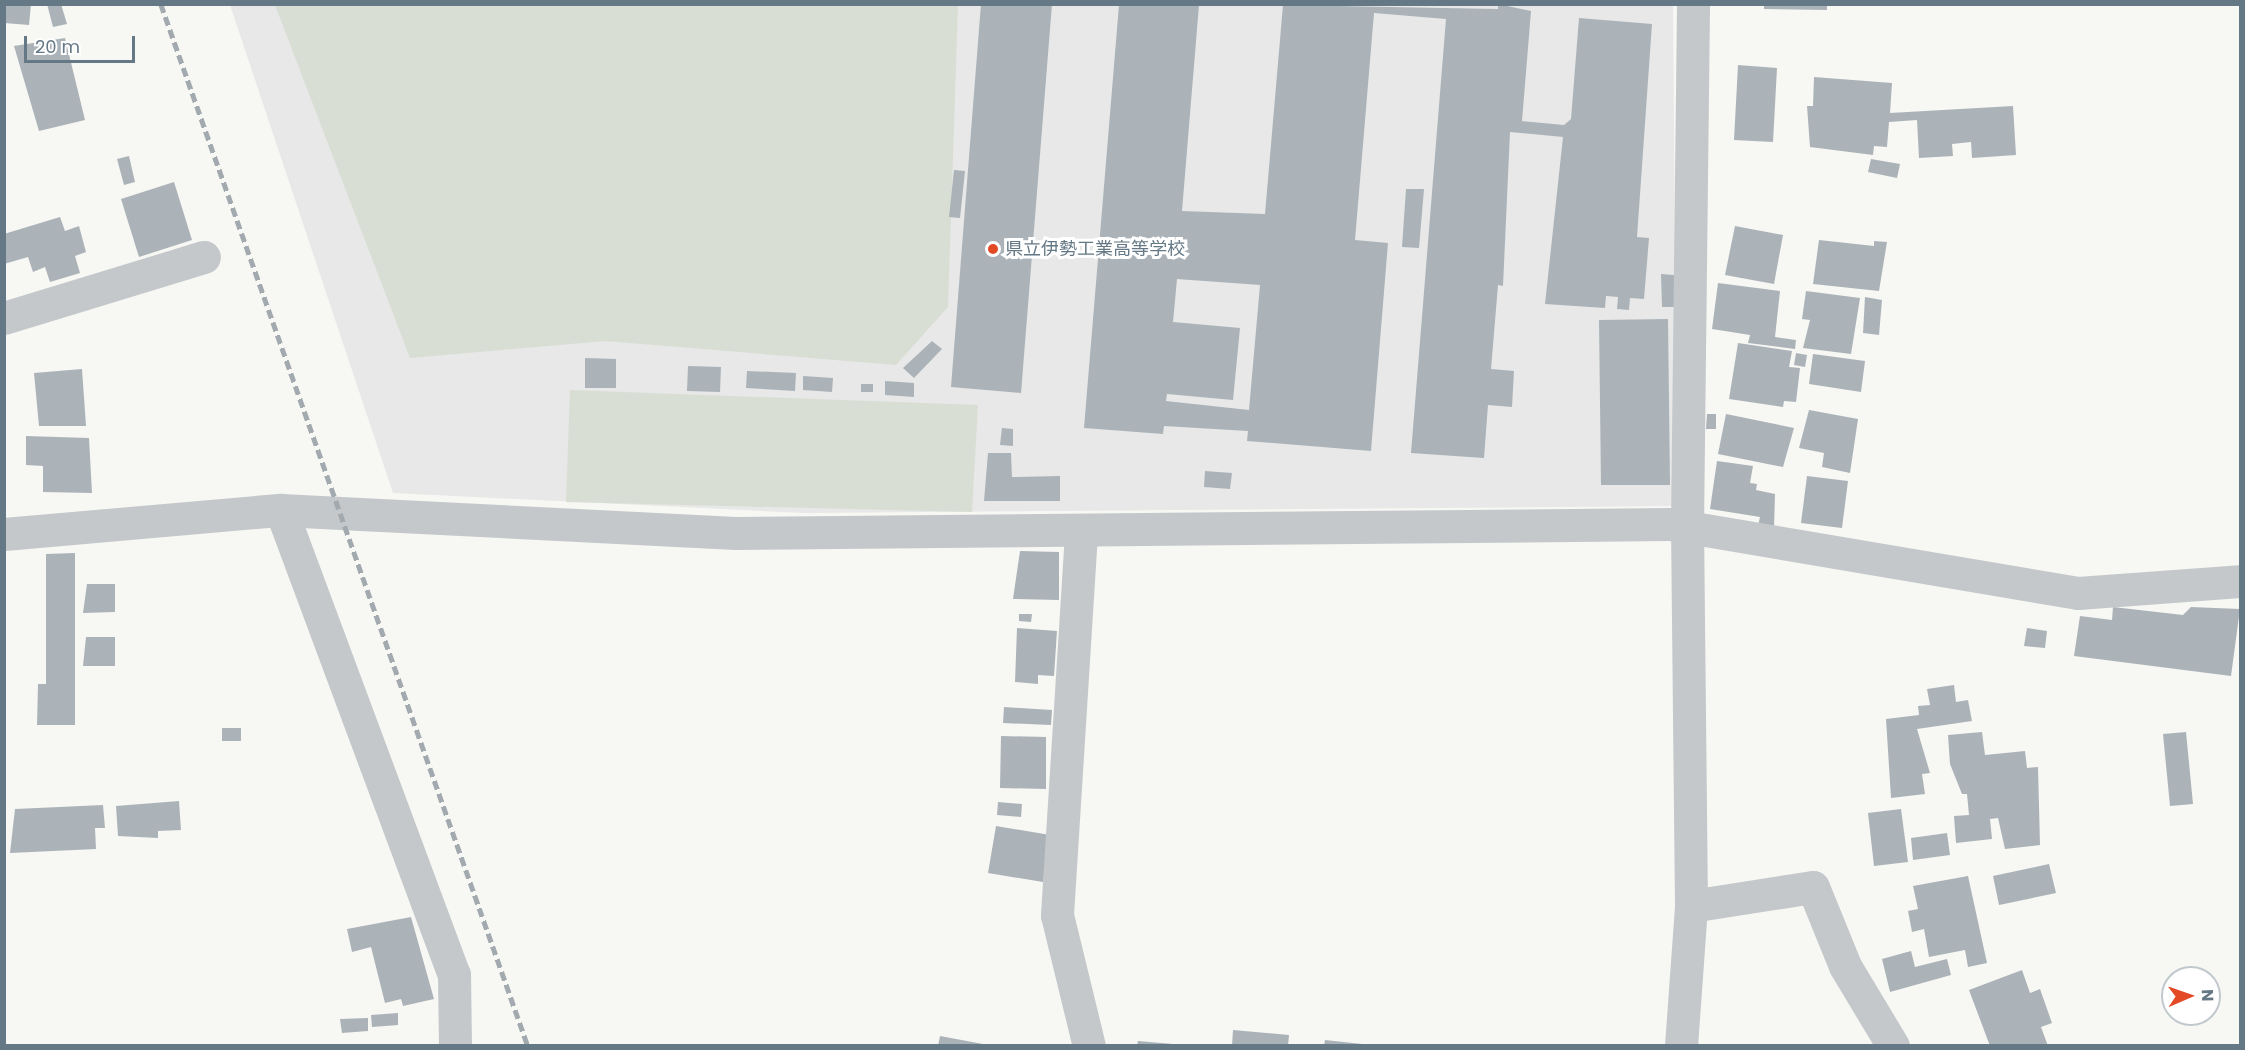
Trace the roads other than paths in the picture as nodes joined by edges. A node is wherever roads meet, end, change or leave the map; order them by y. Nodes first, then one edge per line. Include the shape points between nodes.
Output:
1 (1694, 4) edge
2 (204, 257) dead end
3 (4, 318) edge
4 (281, 510) junction
5 (1688, 527) junction
6 (1082, 533) junction
7 (4, 534) edge
8 (2241, 581) edge
9 (1691, 906) junction
10 (454, 1046) edge
11 (1089, 1046) edge
12 (1681, 1046) edge
13 (1893, 1046) edge

1 - 5 street
2 - 3 street
4 - 6 street via 735,533
4 - 7 street
4 - 10 street via 454,974
5 - 6 street
5 - 8 street via 2078,593
5 - 9 street
6 - 11 street via 1057,915
9 - 12 street
9 - 13 street via 1813,887 1845,966

